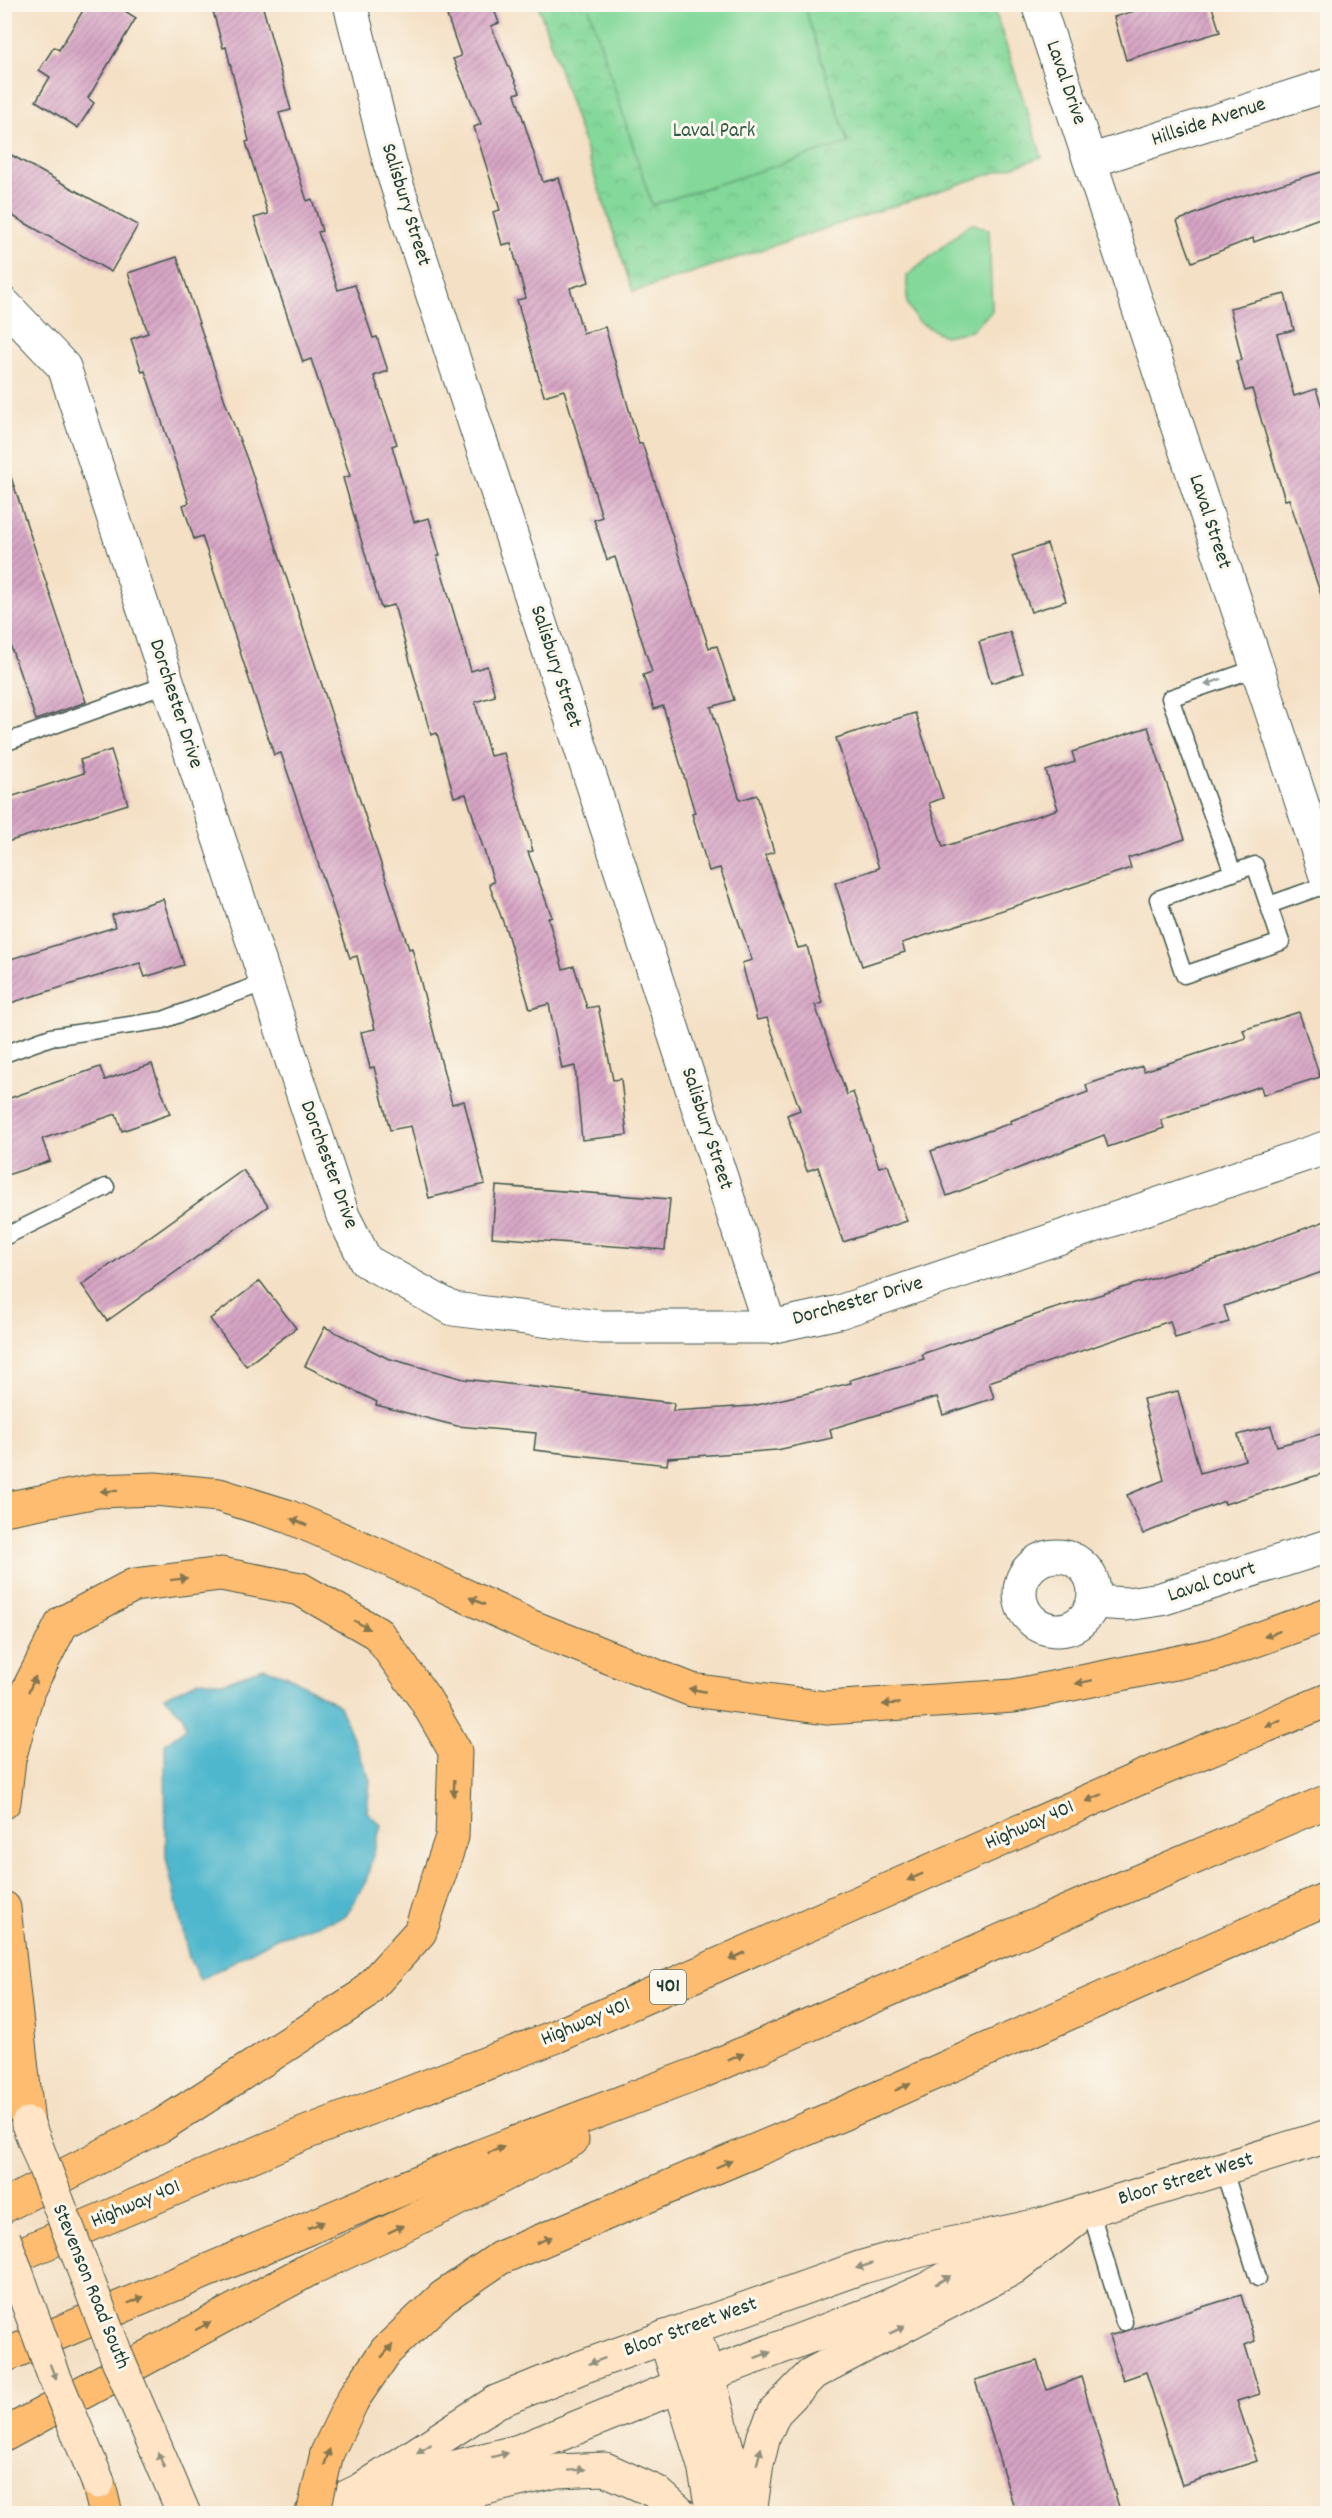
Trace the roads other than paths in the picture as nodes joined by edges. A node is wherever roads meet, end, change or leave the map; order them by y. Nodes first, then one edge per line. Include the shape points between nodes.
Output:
1 (350, 4) edge
2 (1038, 4) edge
3 (1328, 85) edge
4 (1090, 161) junction
5 (4, 304) edge
6 (1257, 668) junction
7 (168, 684) junction
8 (4, 743) edge
9 (1233, 873) junction
10 (1328, 883) edge
11 (1269, 905) junction
12 (266, 982) junction
13 (4, 1054) edge
14 (1328, 1147) edge
15 (106, 1187) dead end
16 (4, 1238) edge
17 (770, 1326) junction
18 (4, 1509) edge
19 (1328, 1546) edge
20 (1094, 1602) dead end
21 (1328, 1614) edge
22 (1328, 1700) edge
23 (1328, 1801) edge
24 (4, 1802) edge
25 (1328, 1898) edge
26 (4, 1908) edge
27 (4, 2058) edge
28 (699, 2073) junction
29 (28, 2124) junction
30 (1328, 2136) edge
31 (1223, 2168) junction
32 (4, 2206) edge
33 (1090, 2209) junction
34 (1044, 2224) junction
35 (4, 2238) edge
36 (4, 2261) edge
37 (1258, 2278) dead end
38 (1124, 2322) dead end
39 (678, 2332) junction
40 (4, 2356) edge
41 (694, 2380) junction
42 (4, 2435) edge
43 (98, 2482) junction
44 (369, 2502) edge
45 (106, 2514) edge
46 (113, 2514) edge
47 (184, 2514) edge
48 (312, 2514) edge
49 (681, 2514) edge
50 (713, 2514) edge
51 (743, 2514) edge
52 (750, 2514) edge

1 - 17 street, Salisbury Street via 390,164
2 - 4 street, Laval Drive
3 - 4 street, Hillside Avenue
4 - 6 street, Laval Street
5 - 7 street, Dorchester Drive via 64,367
6 -> 9 lane via 1170,698
6 - 10 street, Laval Street
7 - 8 lane
7 - 12 street, Dorchester Drive
9 - 11 lane via 1255,865
9 - 11 lane via 1158,899 1184,975 1281,942
10 - 11 lane
12 - 13 lane via 163,1020 51,1037
12 - 17 street, Dorchester Drive via 343,1216 366,1261 453,1309 600,1326
14 - 17 street, Dorchester Drive via 839,1312
15 - 16 lane
21 -> 18 highway via 1214,1655 1013,1696 826,1708 692,1690 530,1626 286,1516 219,1495 155,1489 97,1491
19 - 20 street, Laval Court via 1161,1599 1127,1604
22 -> 36 highway, Highway 401 / 401 via 1140,1778 557,2036 303,2134
28 -> 23 highway
24 -> 32 highway via 9,1759 28,1690 62,1623 134,1585 210,1575 300,1589 378,1634 425,1699 455,1750 452,1837 420,1932 362,1996 162,2126
48 -> 25 highway, bridge via 327,2453 353,2399 386,2351 443,2298 500,2258 842,2114
26 - 29 highway
27 - 29 main road, Stevenson Road South
40 -> 28 highway via 480,2156
42 -> 28 highway via 310,2269 444,2206
47 -> 29 main road, Stevenson Road South, bridge via 115,2351
30 - 31 main road, Bloor Street West
31 - 33 main road, Bloor Street West
31 - 37 lane
33 - 34 main road, Bloor Street West
33 - 38 lane
52 -> 33 main road via 757,2464 775,2412 813,2373 1012,2269
34 -> 39 main road, Bloor Street West via 862,2267
41 -> 34 main road, Bloor Street West via 927,2289
35 -> 43 main road, bridge
39 - 41 main road
39 -> 44 main road, Bloor Street West via 496,2402
44 -> 41 main road, Bloor Street West via 519,2451
41 - 50 main road
41 - 51 main road via 739,2488
43 - 45 highway
43 - 46 main road
44 - 48 main road, Bloor Street West
44 -> 49 main road via 557,2471 605,2469 656,2492

